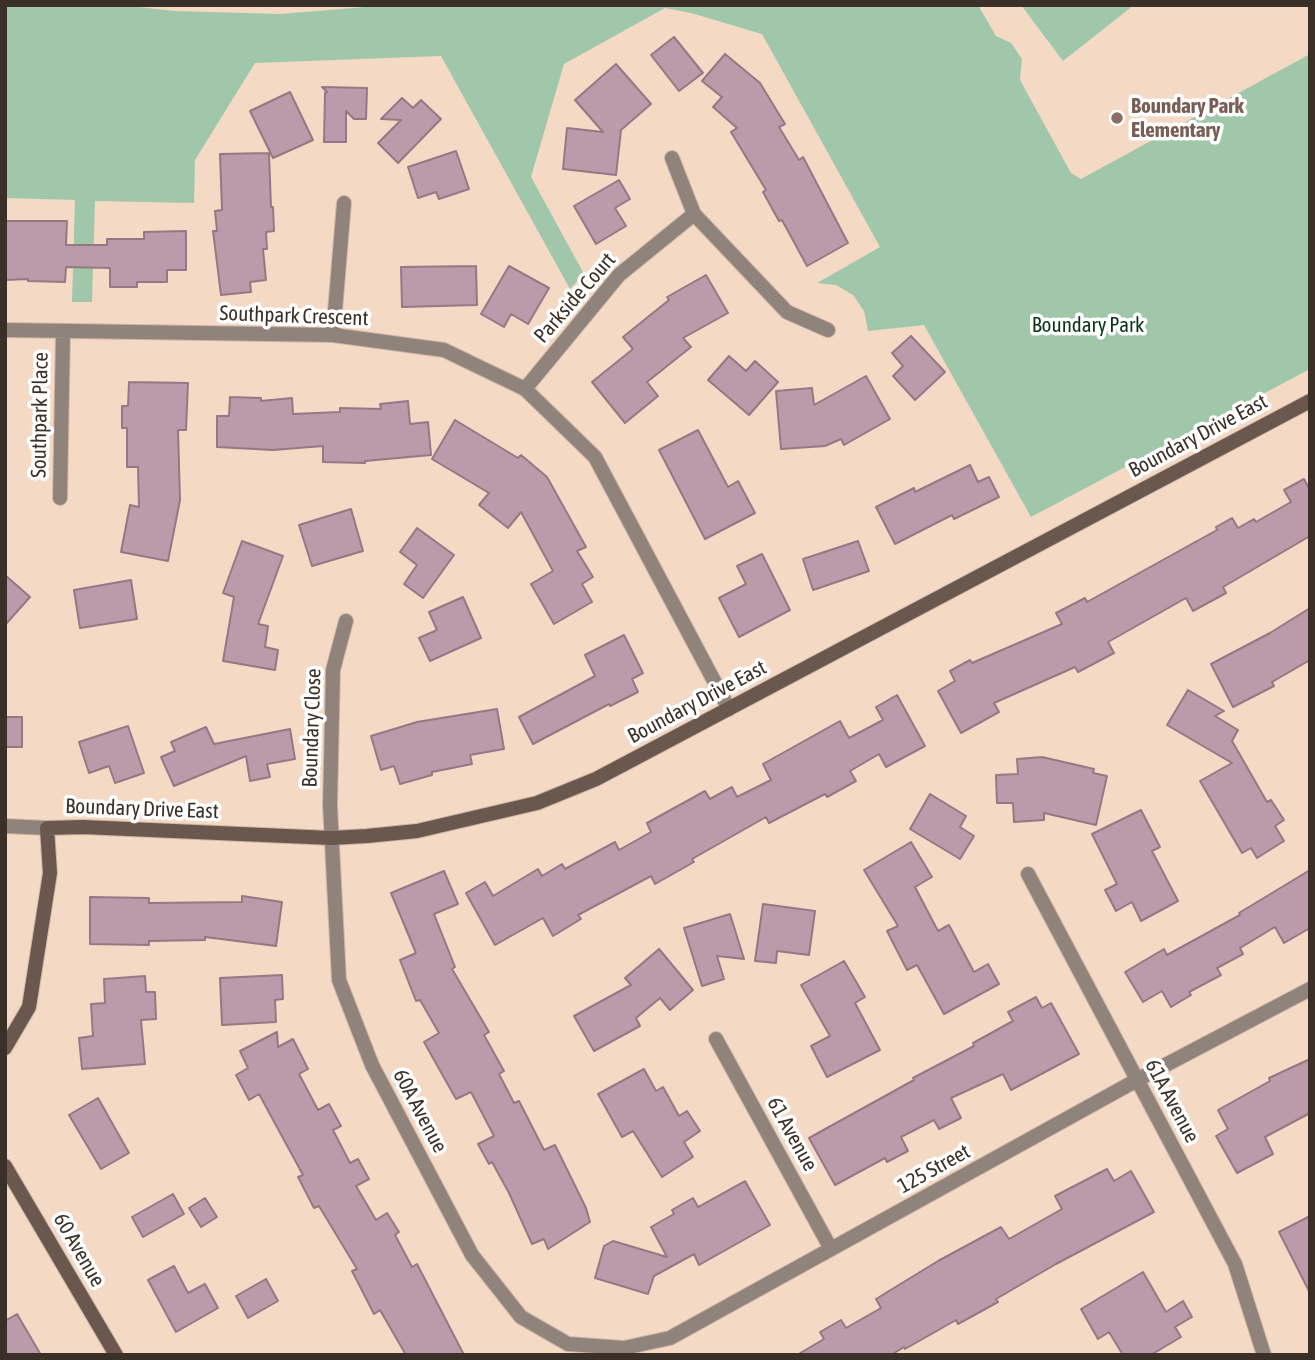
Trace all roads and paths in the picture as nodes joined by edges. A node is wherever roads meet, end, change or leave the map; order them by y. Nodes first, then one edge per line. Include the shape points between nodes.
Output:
1 (672, 158) dead end
2 (344, 203) dead end
3 (694, 214) junction
4 (5, 330) edge
5 (828, 330) dead end
6 (63, 333) junction
7 (333, 335) junction
8 (524, 389) junction
9 (1310, 401) edge
10 (60, 498) dead end
11 (346, 621) dead end
12 (729, 709) junction
13 (5, 826) edge
14 (47, 828) junction
15 (331, 838) junction
16 (1028, 874) dead end
17 (1310, 989) edge
18 (716, 1039) dead end
19 (5, 1048) edge
20 (1137, 1080) junction
21 (5, 1166) edge
22 (831, 1250) junction
23 (566, 1349) edge
24 (116, 1355) edge
25 (1264, 1355) edge

1 - 3 street
2 - 7 street
3 - 5 street via 787,312
3 - 8 street, Parkside Court via 619,275
4 - 6 street, Southpark Crescent
6 - 7 street, Southpark Crescent
6 - 10 street, Southpark Place
7 - 8 street, Southpark Crescent via 444,349
8 - 12 street, Southpark Crescent via 595,457
9 - 12 street, Boundary Drive East
11 - 15 street, Boundary Close via 333,670
12 - 15 street, Boundary Drive East via 596,779 537,803 417,831
13 - 14 street
14 - 15 street, Boundary Drive East
14 - 19 street via 50,873 29,1007
15 - 23 street, 60A Avenue via 339,980 372,1065 472,1255 521,1317
16 - 20 street, 61A Avenue
17 - 20 street, 125 Street
18 - 22 street, 61 Avenue
20 - 22 street, 125 Street
20 - 25 street, 61A Avenue via 1235,1264
21 - 24 street, 60 Avenue
22 - 23 street, 125 Street via 670,1338 624,1348

